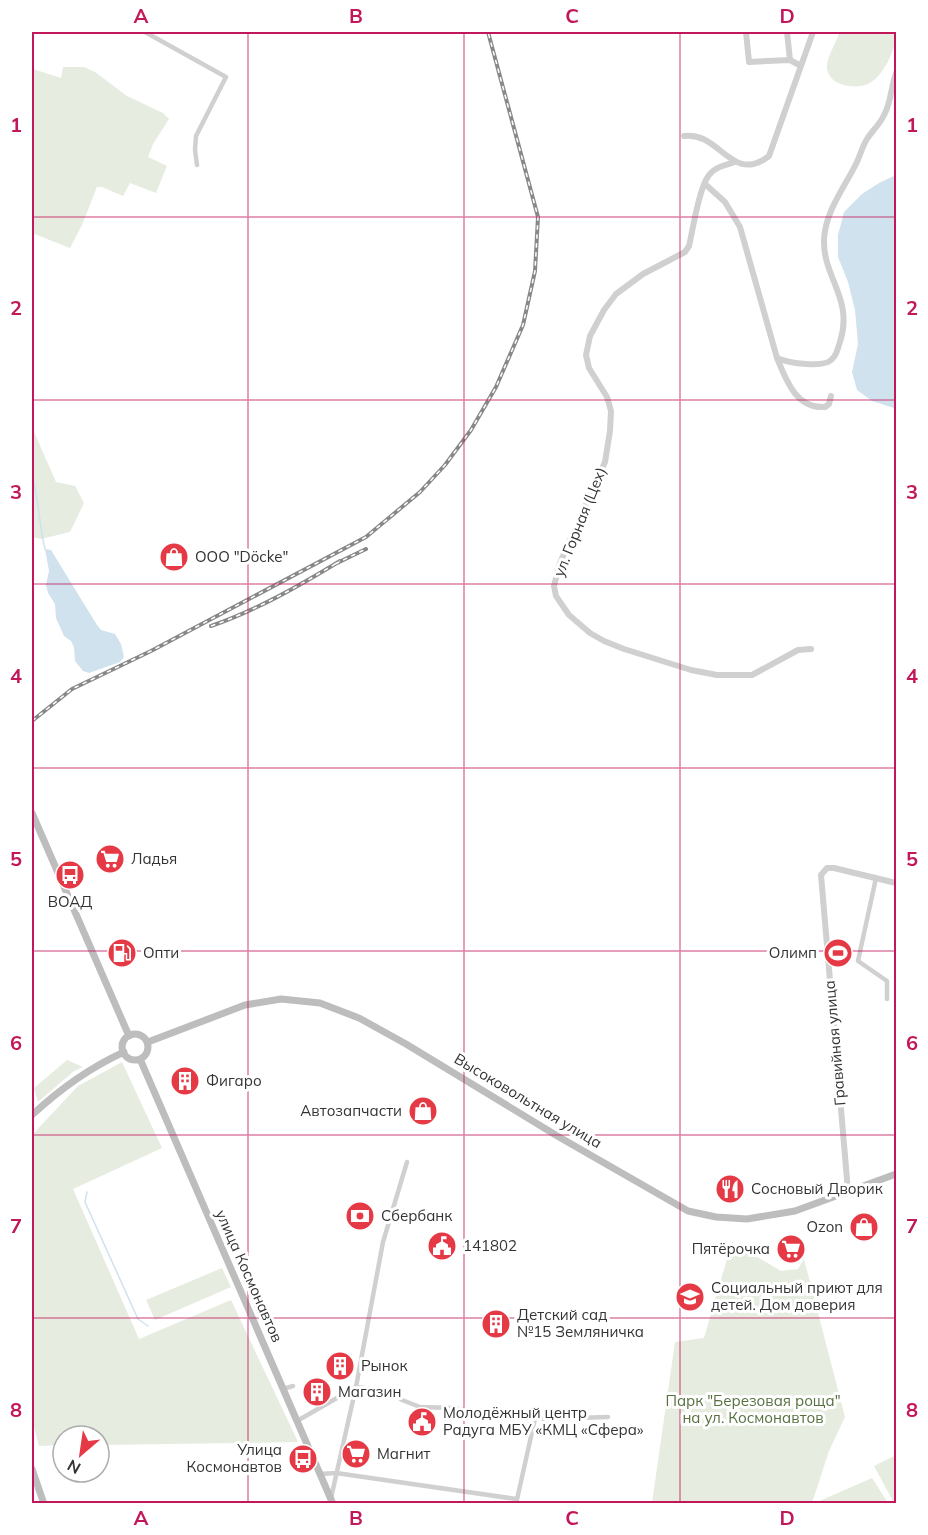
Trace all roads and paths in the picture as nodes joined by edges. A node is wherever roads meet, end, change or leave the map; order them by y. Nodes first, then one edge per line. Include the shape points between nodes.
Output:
1 (145, 32) edge
2 (746, 32) edge
3 (787, 32) edge
4 (813, 32) edge
5 (790, 60) junction
6 (801, 66) junction
7 (897, 73) edge
8 (684, 136) dead end
9 (735, 162) junction
10 (197, 165) dead end
11 (705, 184) junction
12 (777, 358) junction
13 (831, 396) dead end
14 (811, 649) dead end
15 (32, 813) edge
16 (876, 878) junction
17 (897, 883) edge
18 (886, 999) dead end
19 (129, 1035) junction
20 (148, 1042) junction
21 (124, 1052) junction
22 (140, 1059) junction
23 (32, 1115) edge
24 (406, 1162) dead end
25 (897, 1174) edge
26 (848, 1191) junction
27 (293, 1386) dead end
28 (356, 1387) junction
29 (283, 1389) junction
30 (536, 1414) junction
31 (608, 1418) dead end
32 (297, 1421) junction
33 (32, 1468) edge
34 (336, 1473) junction
35 (320, 1474) junction
36 (332, 1501) edge
37 (516, 1501) edge
38 (44, 1503) edge

1 - 10 street via 226,76 196,136
2 - 5 street via 749,62
3 - 5 street
4 - 6 street
5 - 6 street
6 - 9 street via 769,156 758,164
7 - 12 street via 883,118 864,144 826,228 825,253 844,306 844,329 835,357 823,365
8 - 9 street via 704,138
9 - 11 street via 720,166
11 - 12 street via 725,202 740,227
11 - 14 street, ул. Горная (Цех) via 685,252 643,274 616,294 590,336 588,368 607,397 610,431 605,462 560,563 554,586 556,596 569,615 604,641 691,670 752,675 798,650
12 - 13 street via 785,380 802,401 825,407
15 - 19 main road
16 - 17 street
16 - 18 street via 858,961 887,981
16 - 26 street, Гравийная улица via 827,868 821,881
19 - 20 main road via 138,1034
19 - 21 main road via 123,1044
20 - 22 main road via 148,1052
20 - 26 main road, Высоковольтная улица via 245,1005 281,999 320,1003 359,1018 406,1044 688,1211 747,1219 795,1211
21 - 22 main road via 130,1059
21 - 23 main road via 72,1080
22 - 29 main road, улица Космонавтов
24 - 28 street via 383,1242
25 - 26 main road, Высоковольтная улица
27 - 29 street
28 - 30 street via 390,1391 420,1407
28 - 32 street
28 - 34 street
29 - 32 main road, улица Космонавтов
30 - 31 street via 543,1419
30 - 37 street
32 - 35 main road, улица Космонавтов
33 - 38 main road
34 - 35 street
34 - 36 street
34 - 37 street
35 - 36 main road, улица Космонавтов

